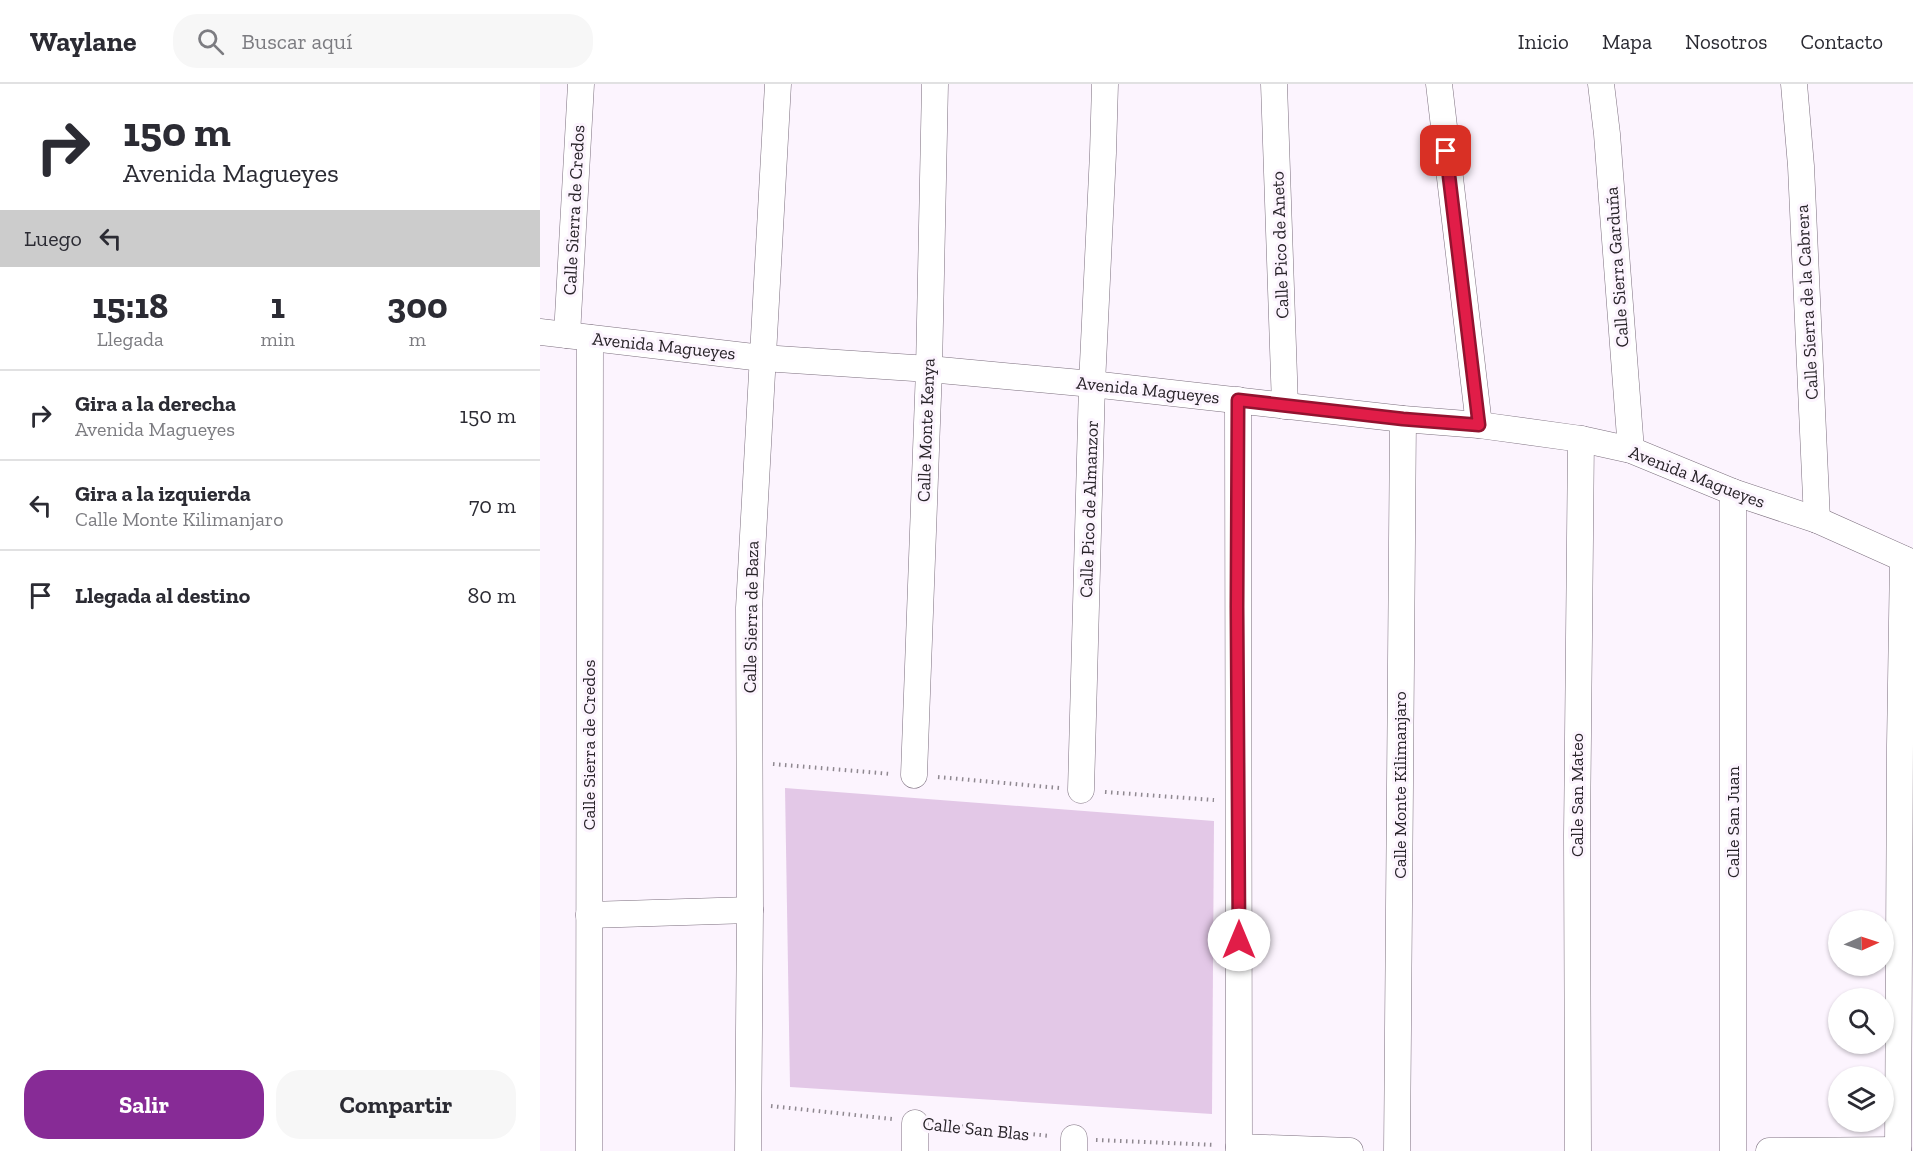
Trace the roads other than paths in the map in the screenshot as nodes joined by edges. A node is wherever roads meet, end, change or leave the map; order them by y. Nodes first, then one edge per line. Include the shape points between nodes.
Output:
1 (581, 84) edge
2 (778, 84) edge
3 (935, 84) edge
4 (1105, 84) edge
5 (1274, 84) edge
6 (1439, 84) edge
7 (1601, 84) edge
8 (1794, 84) edge
9 (540, 332) edge
10 (579, 337) junction
11 (762, 358) junction
12 (929, 369) junction
13 (1092, 384) junction
14 (1238, 400) junction
15 (1286, 406) junction
16 (1403, 419) junction
17 (1479, 425) junction
18 (1581, 440) junction
19 (1631, 450) junction
20 (1733, 492) junction
21 (1817, 520) junction
22 (1908, 561) edge
23 (1906, 748) edge
24 (914, 775) road end
25 (1081, 790) road end
26 (750, 910) junction
27 (589, 915) junction
28 (915, 1123) road end
29 (1239, 1149) edge
30 (1898, 1150) edge
31 (589, 1151) edge
32 (748, 1151) edge
33 (915, 1151) edge
34 (1350, 1151) edge
35 (1397, 1151) edge
36 (1578, 1151) edge
37 (1733, 1151) edge
38 (1769, 1151) edge

1 - 10 street, Calle Sierra de Credos
2 - 11 street, Calle Sierra de Baza
3 - 12 street, Calle Monte Kenya
4 - 13 street, Calle Pico de Almanzor
5 - 15 street, Calle Pico de Aneto
6 - 17 street
7 - 19 street, Calle Sierra Garduña
8 - 21 street, Calle Sierra de la Cabrera
9 - 10 street, Avenida Magueyes
10 - 11 street, Avenida Magueyes
10 - 27 street, Calle Sierra de Credos
11 - 12 street, Avenida Magueyes
11 - 26 street, Calle Sierra de Baza via 749,608
12 - 13 street, Avenida Magueyes
12 - 24 street, Calle Monte Kenya
13 - 14 street, Avenida Magueyes
13 - 25 street, Calle Pico de Almanzor
14 - 15 street, Avenida Magueyes
14 - 29 street
15 - 16 street, Avenida Magueyes
16 - 17 street, Avenida Magueyes
16 - 35 street, Calle Monte Kilimanjaro
17 - 18 street, Avenida Magueyes
18 - 19 street, Avenida Magueyes
18 - 36 street, Calle San Mateo
19 - 20 street, Avenida Magueyes
20 - 21 street, Avenida Magueyes
20 - 37 street, Calle San Juan
21 - 22 street, Avenida Magueyes
22 - 23 street
23 - 30 street
26 - 27 street
26 - 32 street, Calle Sierra de Baza
27 - 31 street, Calle Sierra de Credos
28 - 33 street
29 - 34 street
30 - 38 street

